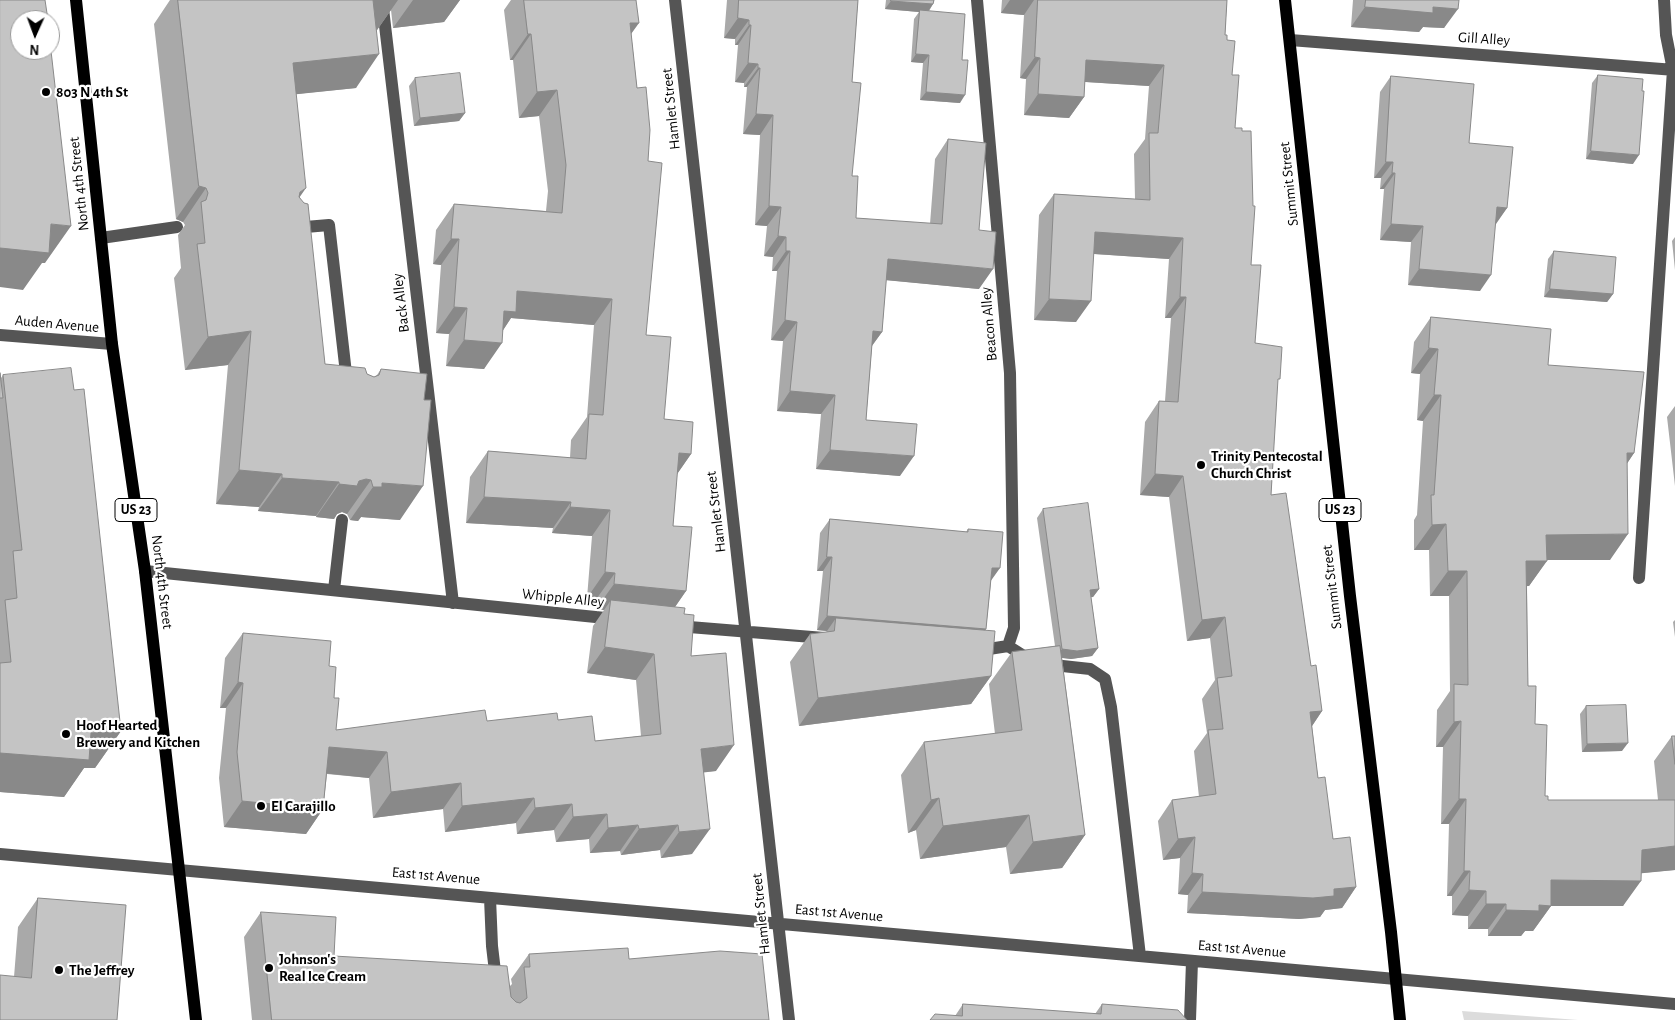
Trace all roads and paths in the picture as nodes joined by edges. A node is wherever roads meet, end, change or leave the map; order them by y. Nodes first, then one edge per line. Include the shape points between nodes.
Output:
1 (76, 0) edge
2 (382, 0) edge
3 (675, 0) edge
4 (977, 0) edge
5 (1285, 0) edge
6 (1664, 0) edge
7 (1290, 40) junction
8 (1674, 70) edge
9 (177, 227) dead end
10 (284, 229) edge
11 (101, 238) junction
12 (0, 335) edge
13 (112, 344) junction
14 (349, 392) edge
15 (342, 520) edge
16 (145, 571) junction
17 (1639, 578) dead end
18 (334, 590) junction
19 (453, 602) junction
20 (627, 620) edge
21 (666, 624) edge
22 (747, 632) junction
23 (841, 639) edge
24 (1008, 646) junction
25 (959, 649) edge
26 (0, 854) edge
27 (179, 869) junction
28 (490, 898) junction
29 (777, 924) junction
30 (1140, 956) junction
31 (1192, 961) junction
32 (1396, 979) junction
33 (498, 992) edge
34 (1675, 1004) edge
35 (196, 1020) edge
36 (789, 1020) edge
37 (1190, 1020) edge
38 (1400, 1020) edge

1 - 11 main road, North 4th Street / US 23
2 - 19 street, Back Alley
3 - 22 street, Hamlet Street
4 - 24 street, Beacon Alley via 1010,373 1014,628
5 - 7 main road, Summit Street / US 23
6 - 8 street via 1666,35
7 - 8 street, Gill Alley
7 - 32 main road, Summit Street / US 23 via 1350,596
8 - 17 street
9 - 11 street
10 - 14 street via 329,224
11 - 13 main road, North 4th Street / US 23
12 - 13 street, Auden Avenue
13 - 16 main road, North 4th Street / US 23
15 - 18 street
16 - 18 street, Whipple Alley
16 - 27 main road, North 4th Street / US 23
18 - 19 street, Whipple Alley
19 - 20 street, Whipple Alley
21 - 22 street
22 - 23 street
22 - 29 street, Hamlet Street
24 - 25 street via 978,651
24 - 30 street via 1035,663 1090,669 1105,679
26 - 27 street, East 1st Avenue
27 - 28 street, East 1st Avenue
27 - 35 main road, North 4th Street / US 23
28 - 29 street, East 1st Avenue
28 - 33 street
29 - 30 street, East 1st Avenue
29 - 36 street, Hamlet Street
30 - 31 street, East 1st Avenue
31 - 32 street, East 1st Avenue
31 - 37 street
32 - 34 street, East 1st Avenue
32 - 38 main road, Summit Street / US 23

